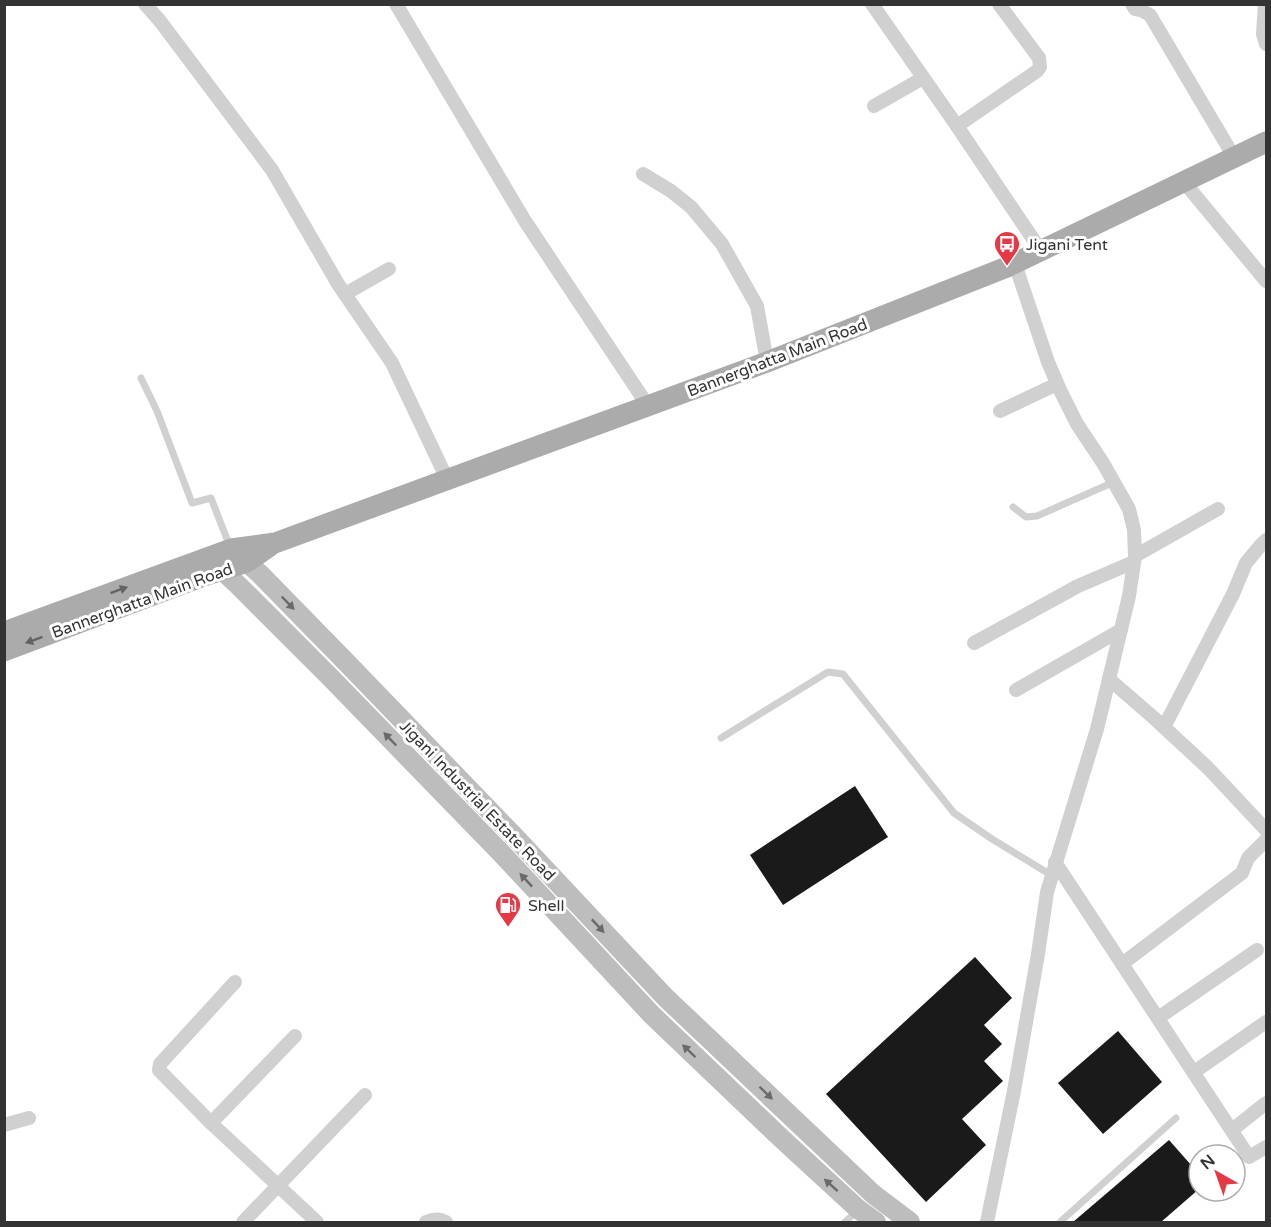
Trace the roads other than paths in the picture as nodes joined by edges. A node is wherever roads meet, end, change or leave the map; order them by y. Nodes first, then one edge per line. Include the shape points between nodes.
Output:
1 (145, 4) edge
2 (396, 4) edge
3 (872, 4) edge
4 (999, 4) edge
5 (1132, 4) edge
6 (1265, 4) edge
7 (1266, 44) edge
8 (923, 78) junction
9 (874, 106) dead end
10 (957, 126) junction
11 (1266, 142) edge
12 (1234, 157) junction
13 (643, 174) dead end
14 (1184, 182) junction
15 (1041, 251) junction
16 (1015, 264) junction
17 (389, 269) dead end
18 (1266, 281) edge
19 (345, 294) junction
20 (767, 362) junction
21 (141, 378) dead end
22 (1058, 384) junction
23 (648, 406) junction
24 (1000, 411) dead end
25 (447, 479) junction
26 (1114, 482) junction
27 (1013, 507) dead end
28 (1218, 509) dead end
29 (1266, 540) edge
30 (239, 555) junction
31 (1135, 559) junction
32 (214, 564) junction
33 (86, 611) junction
34 (1121, 630) junction
35 (4, 632) edge
36 (974, 642) dead end
37 (4, 651) edge
38 (1109, 679) junction
39 (1016, 690) dead end
40 (1164, 727) junction
41 (721, 738) dead end
42 (1266, 830) edge
43 (1266, 840) edge
44 (1053, 869) junction
45 (1257, 950) dead end
46 (1122, 964) junction
47 (235, 982) dead end
48 (1158, 1018) junction
49 (1266, 1022) edge
50 (295, 1036) dead end
51 (1194, 1072) junction
52 (365, 1095) dead end
53 (1266, 1103) edge
54 (29, 1118) dead end
55 (1176, 1118) dead end
56 (212, 1123) junction
57 (4, 1125) edge
58 (1232, 1130) junction
59 (1266, 1148) edge
60 (278, 1186) junction
61 (851, 1216) edge
62 (243, 1222) edge
63 (317, 1222) edge
64 (426, 1222) edge
65 (446, 1222) edge
66 (876, 1222) edge
67 (910, 1222) edge
68 (987, 1222) edge
69 (1060, 1222) edge

1 - 19 street via 272,170
2 - 23 street via 525,221
3 - 8 street
4 - 10 street via 1039,58 1040,67
5 - 12 street via 1149,15
6 - 7 street
8 - 9 street
8 - 10 street
10 - 15 street
11 - 12 main road, Bannerghatta Main Road
12 - 14 main road, Bannerghatta Main Road
13 - 20 street via 691,207 722,244 757,306
14 - 15 main road, Bannerghatta Main Road
14 - 18 street
15 - 16 main road, Bannerghatta Main Road
16 - 20 main road, Bannerghatta Main Road
16 - 22 street
17 - 19 street
19 - 25 street via 392,363
20 - 23 main road, Bannerghatta Main Road
21 - 30 lane via 192,503 211,498
22 - 24 street
22 - 26 street via 1077,424
23 - 25 main road, Bannerghatta Main Road
25 - 30 main road, Bannerghatta Main Road
26 - 27 lane via 1037,516 1026,517
26 - 31 street via 1129,509
28 - 31 street
29 - 40 street via 1246,563
30 - 32 main road, Bannerghatta Main Road
30 -> 67 main road, Jigani Industrial Estate Road via 665,997 873,1194
31 - 34 street
31 - 36 street
32 - 33 main road, Bannerghatta Main Road
61 -> 32 main road, Jigani Industrial Estate Road via 782,1139 652,1015 330,677
33 - 35 main road, Bannerghatta Main Road
33 -> 37 main road, Bannerghatta Main Road
34 - 38 street
34 - 39 street
38 - 40 street
38 - 44 street
40 - 42 street
41 - 44 lane via 828,672 843,674 954,813 992,839
43 - 46 street via 1248,858 1242,873
44 - 46 street
44 - 68 street
45 - 48 street
46 - 48 street
47 - 56 street via 158,1067
48 - 51 street
49 - 51 street
50 - 56 street
51 - 58 street
52 - 60 street
53 - 58 street
54 - 57 street
55 - 69 lane
56 - 60 street
58 - 59 street via 1249,1157
60 - 62 street
60 - 63 street
61 - 66 main road, Jigani Industrial Estate Road
64 - 65 street

